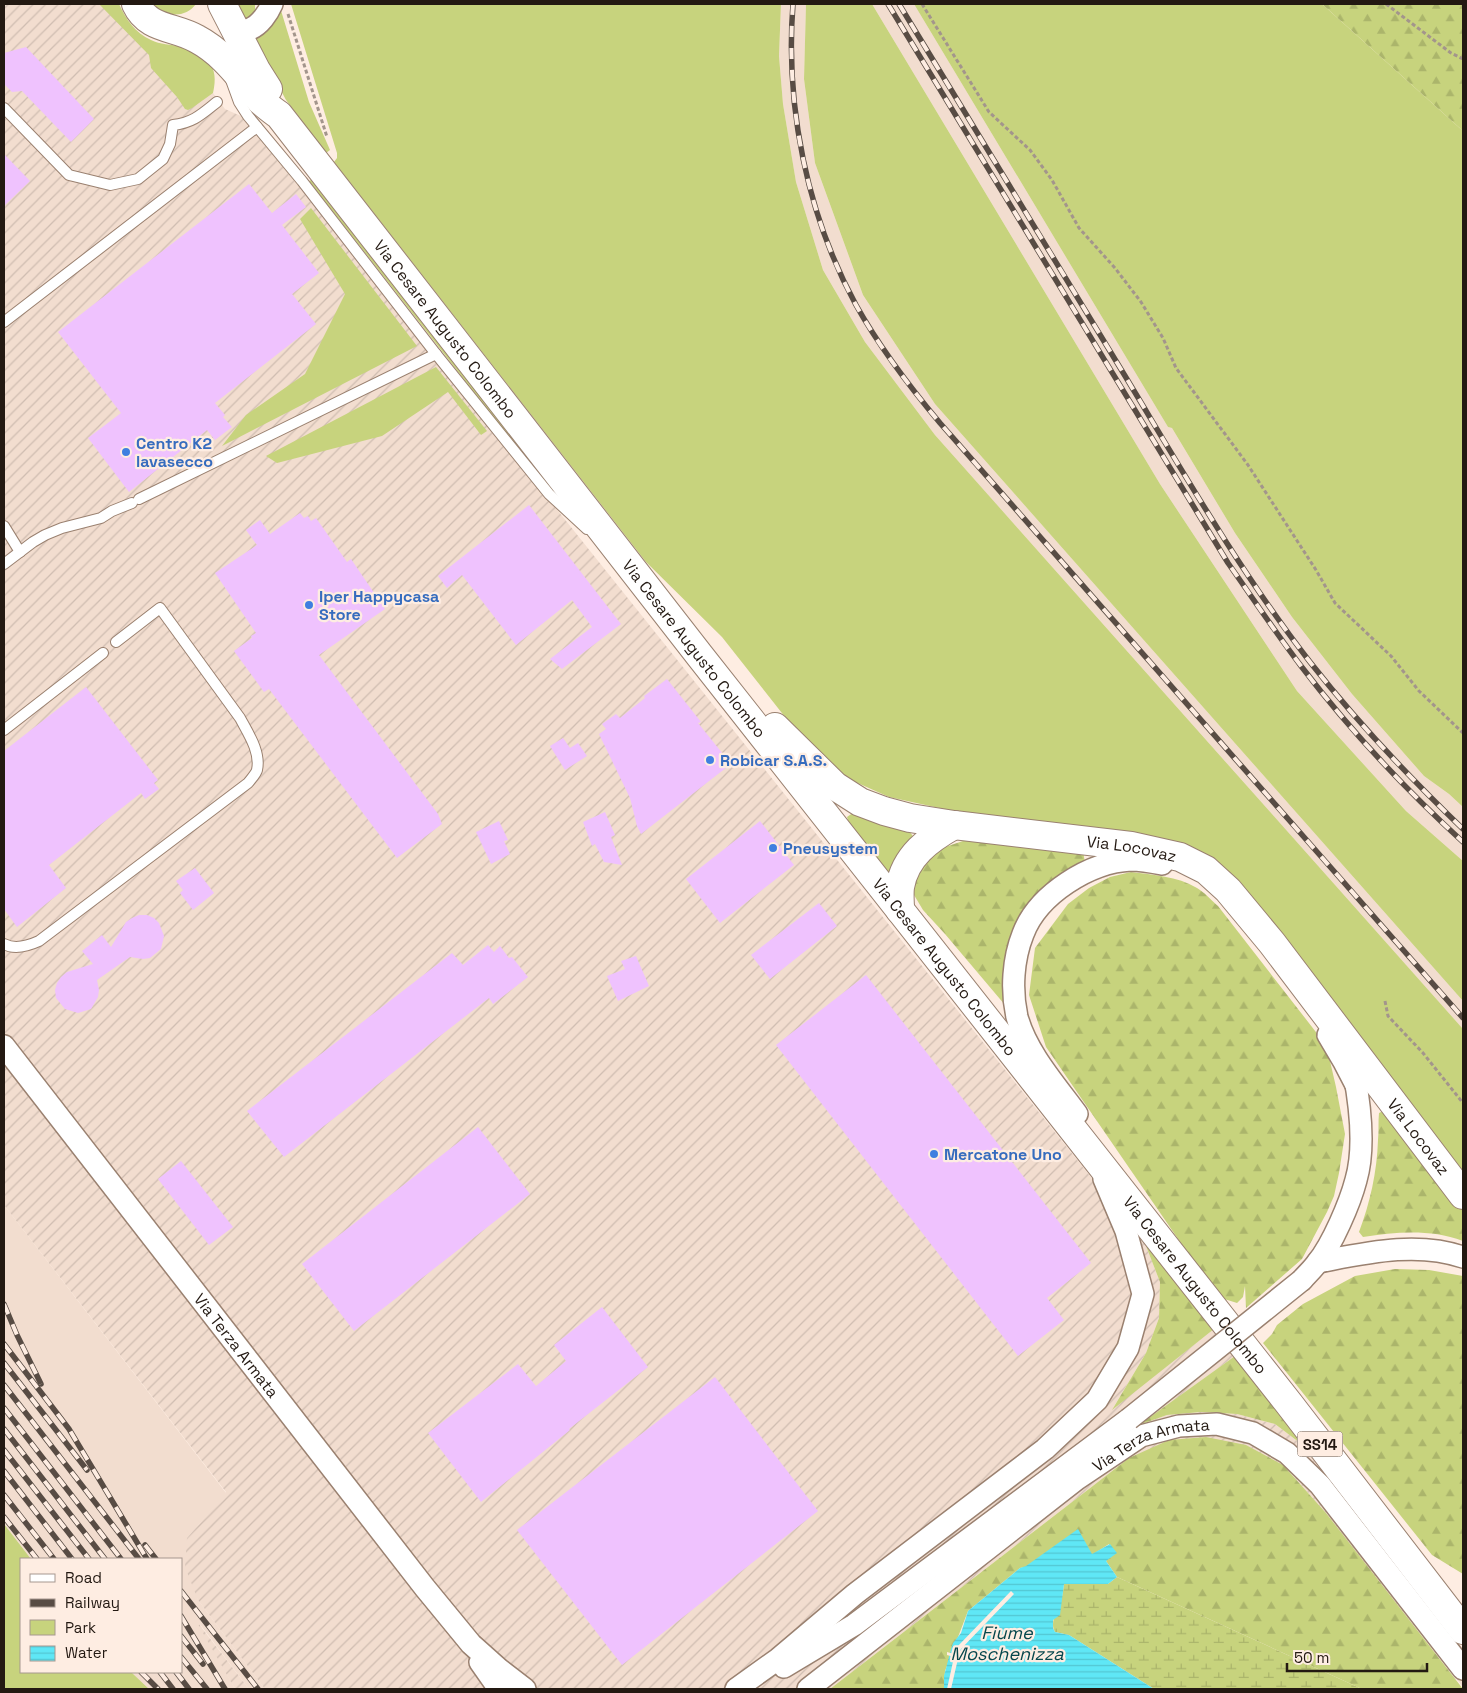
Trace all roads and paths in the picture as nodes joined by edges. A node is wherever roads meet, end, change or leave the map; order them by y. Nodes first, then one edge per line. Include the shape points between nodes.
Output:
1 (136, 4) edge
2 (212, 4) edge
3 (222, 4) edge
4 (922, 4) edge
5 (1386, 4) edge
6 (280, 8) edge
7 (234, 28) junction
8 (172, 29) junction
9 (1463, 59) edge
10 (218, 102) dead end
11 (4, 108) edge
12 (268, 121) junction
13 (320, 166) junction
14 (4, 322) edge
15 (436, 354) junction
16 (4, 526) edge
17 (20, 552) junction
18 (624, 556) junction
19 (4, 564) edge
20 (116, 642) dead end
21 (103, 652) dead end
22 (700, 656) junction
23 (4, 730) edge
24 (1463, 733) edge
25 (954, 825) junction
26 (900, 910) junction
27 (4, 944) edge
28 (1385, 1001) dead end
29 (1349, 1042) junction
30 (4, 1046) edge
31 (1357, 1087) junction
32 (1463, 1103) edge
33 (1096, 1161) junction
34 (1120, 1191) junction
35 (1463, 1195) edge
36 (1463, 1258) edge
37 (1318, 1262) junction
38 (1420, 1574) junction
39 (1463, 1597) edge
40 (854, 1625) junction
41 (1463, 1630) edge
42 (471, 1644) junction
43 (1463, 1669) edge
44 (499, 1689) edge
45 (525, 1689) edge
46 (736, 1689) edge
47 (741, 1689) edge
48 (792, 1689) edge
49 (808, 1689) edge

1 - 8 main road, Via Cesare Augusto Colombo via 151,22
2 - 8 main road via 193,24
3 - 7 main road, Via Cesare Augusto Colombo
4 - 24 path via 989,112 1030,150 1052,180 1079,228 1141,302 1163,338 1176,368 1248,465 1335,603 1391,656 1419,691
5 - 9 path
6 - 7 street via 267,14 250,29
6 - 13 path via 334,154
7 - 12 main road, Via Cesare Augusto Colombo via 273,97
8 - 12 main road, Via Cesare Augusto Colombo via 216,50 262,102
10 - 11 lane via 194,120 173,125 163,159 138,179 110,185 69,174
12 - 13 main road, Via Cesare Augusto Colombo
12 - 14 lane
12 - 15 lane via 308,189
13 - 18 main road, Via Cesare Augusto Colombo
15 - 17 lane via 101,518 62,528
15 - 18 lane via 549,494 584,527
16 - 17 lane
17 - 19 lane
18 - 22 main road, Via Cesare Augusto Colombo
20 - 27 lane via 160,608 240,718 251,738 257,757 257,771 248,783 39,941 25,947
21 - 23 lane
22 - 25 main road, Via Locovaz via 835,786 860,802 884,811
22 - 26 main road, Via Cesare Augusto Colombo
25 - 26 main road via 931,838 907,865 900,887
25 - 29 main road, Via Locovaz via 1131,846 1180,857 1206,870 1272,943
26 - 33 main road, Via Cesare Augusto Colombo
28 - 32 path via 1388,1016
29 - 31 street, Via Terza Armata
29 - 35 main road, Via Locovaz
30 - 42 street, Via Terza Armata
31 - 34 street, Via Locovaz via 1330,1039 1211,888 1166,864 1131,860 1074,877 1036,911 1023,932 1014,963 1017,1016 1027,1042 1089,1131
31 - 37 street, Via Terza Armata via 1360,1149 1356,1179 1345,1210
33 - 34 main road, Via Cesare Augusto Colombo
33 - 46 street via 1126,1232 1143,1294 1128,1348 1098,1400 1045,1449
34 - 38 main road, Via Cesare Augusto Colombo / SS14
36 - 37 street via 1420,1249 1390,1250
37 - 40 street, Via Terza Armata, bridge via 1302,1280 1129,1419
38 - 39 main road
38 - 41 main road, Via Cesare Augusto Colombo / SS14
40 - 47 street, Via Terza Armata via 773,1674
40 - 48 street, Via Terza Armata
42 - 44 street, Via Terza Armata
42 - 45 street, Via Terza Armata
43 - 49 street, Via Terza Armata via 1320,1485 1287,1453 1254,1433 1217,1424 1179,1426 1141,1436 1077,1479

